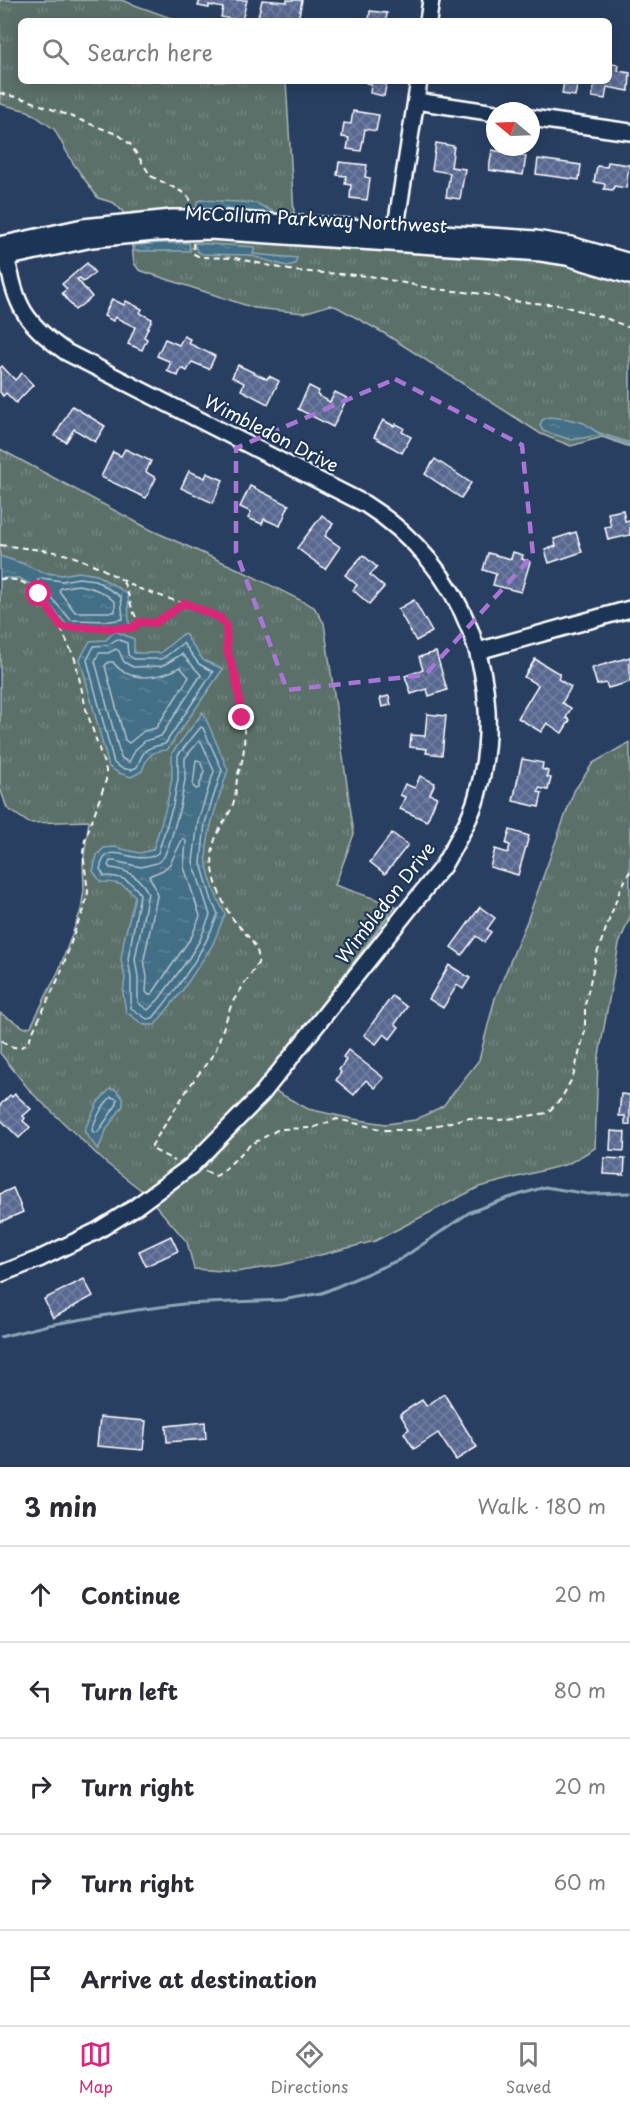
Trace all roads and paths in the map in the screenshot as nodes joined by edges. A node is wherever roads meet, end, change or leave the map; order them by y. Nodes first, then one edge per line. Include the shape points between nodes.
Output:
1 (419, 84) edge
2 (416, 101) junction
3 (486, 112) edge
4 (540, 119) edge
5 (630, 132) edge
6 (395, 236) junction
7 (2, 251) edge
8 (630, 262) edge
9 (630, 276) edge
10 (0, 545) edge
11 (0, 579) edge
12 (123, 581) junction
13 (185, 603) junction
14 (630, 609) edge
15 (140, 622) junction
16 (61, 627) junction
17 (478, 651) junction
18 (630, 871) edge
19 (0, 1039) edge
20 (184, 1164) dead end
21 (199, 1168) dead end
22 (0, 1274) edge

1 - 2 street
2 - 3 street
2 - 6 street
4 - 5 street
6 - 7 street, McCollum Parkway Northwest via 172,218 83,227
6 - 8 street, McCollum Parkway Northwest via 536,239
6 - 9 street, McCollum Parkway Northwest via 567,257
7 - 17 street, Wimbledon Drive via 22,311 43,336 66,352 388,518 437,568 454,595
10 - 12 path via 72,556
11 - 16 path via 18,580 32,587
12 - 13 path
12 - 15 path via 133,615
13 - 15 path via 155,623
13 - 20 path via 220,618 226,626 244,741 234,803 214,843 213,868 221,899 260,956 232,1003 207,1065 152,1145 161,1155
14 - 17 street
15 - 16 path via 132,628
16 - 19 path via 75,659 86,709 104,760 106,780 85,840 88,892 84,910 60,975 27,1044 14,1048
17 - 22 street, Wimbledon Drive via 487,704 483,768 465,826 443,866 261,1095 191,1166 97,1231
18 - 21 path via 596,956 585,1005 585,1031 573,1077 547,1113 501,1120 467,1118 417,1130 384,1130 337,1119 312,1128 279,1129 250,1145 216,1176

